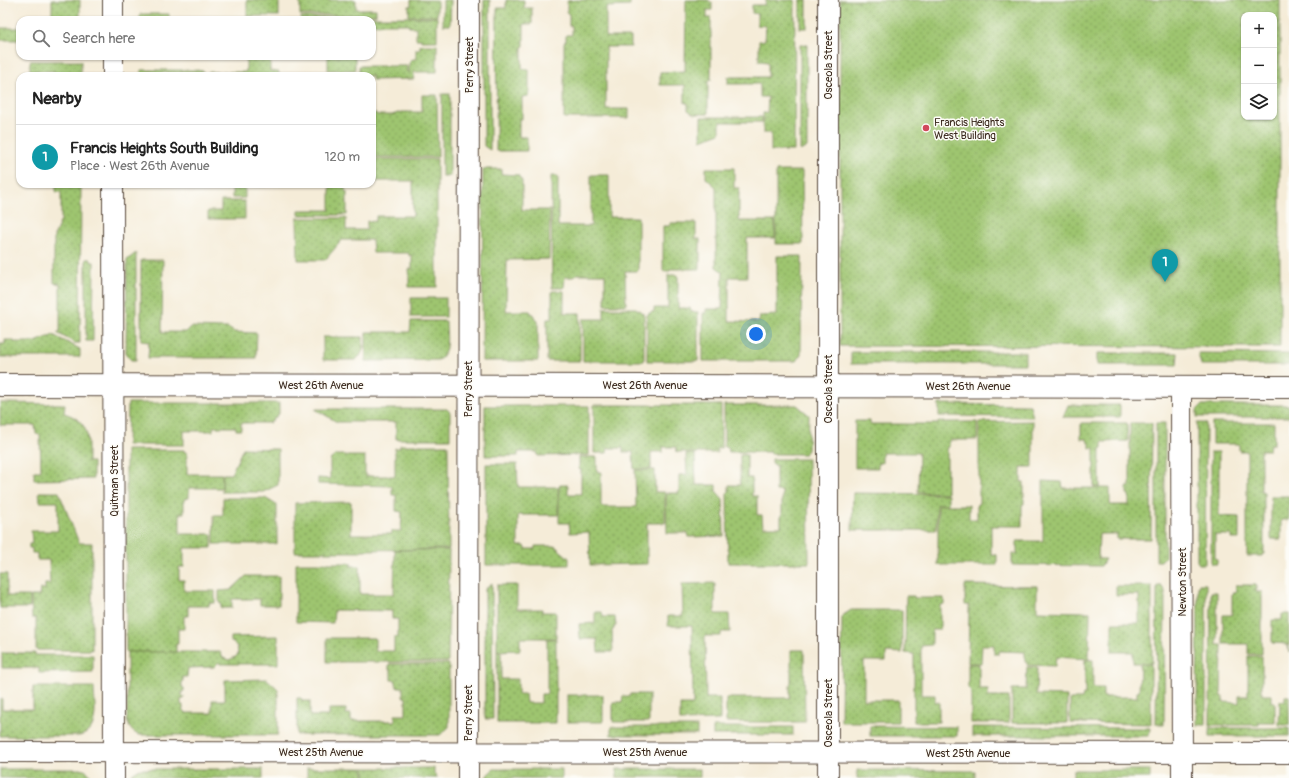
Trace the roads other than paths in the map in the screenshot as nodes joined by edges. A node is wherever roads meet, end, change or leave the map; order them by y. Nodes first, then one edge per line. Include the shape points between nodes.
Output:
1 (113, 0) edge
2 (469, 0) edge
3 (828, 0) edge
4 (113, 16) edge
5 (113, 60) edge
6 (113, 72) edge
7 (114, 188) edge
8 (0, 385) edge
9 (114, 385) junction
10 (468, 385) junction
11 (828, 386) junction
12 (1181, 386) junction
13 (1289, 387) edge
14 (0, 752) edge
15 (114, 752) junction
16 (468, 752) junction
17 (828, 753) junction
18 (1182, 753) junction
19 (1289, 753) edge
20 (114, 778) edge
21 (468, 778) edge
22 (828, 778) edge
23 (1182, 778) edge

1 - 4 street
2 - 10 street, Perry Street
3 - 11 street, Osceola Street
5 - 6 street
7 - 9 street, Quitman Street
8 - 9 street, West 26th Avenue
9 - 10 street, West 26th Avenue
9 - 15 street, Quitman Street
10 - 11 street, West 26th Avenue
10 - 16 street, Perry Street
11 - 12 street, West 26th Avenue
11 - 17 street, Osceola Street
12 - 13 street, West 26th Avenue
12 - 18 street, Newton Street
14 - 15 street, West 25th Avenue
15 - 16 street, West 25th Avenue
15 - 20 street, Quitman Street
16 - 17 street, West 25th Avenue
16 - 21 street, Perry Street
17 - 18 street, West 25th Avenue
17 - 22 street, Osceola Street
18 - 19 street, West 25th Avenue
18 - 23 street, Newton Street

